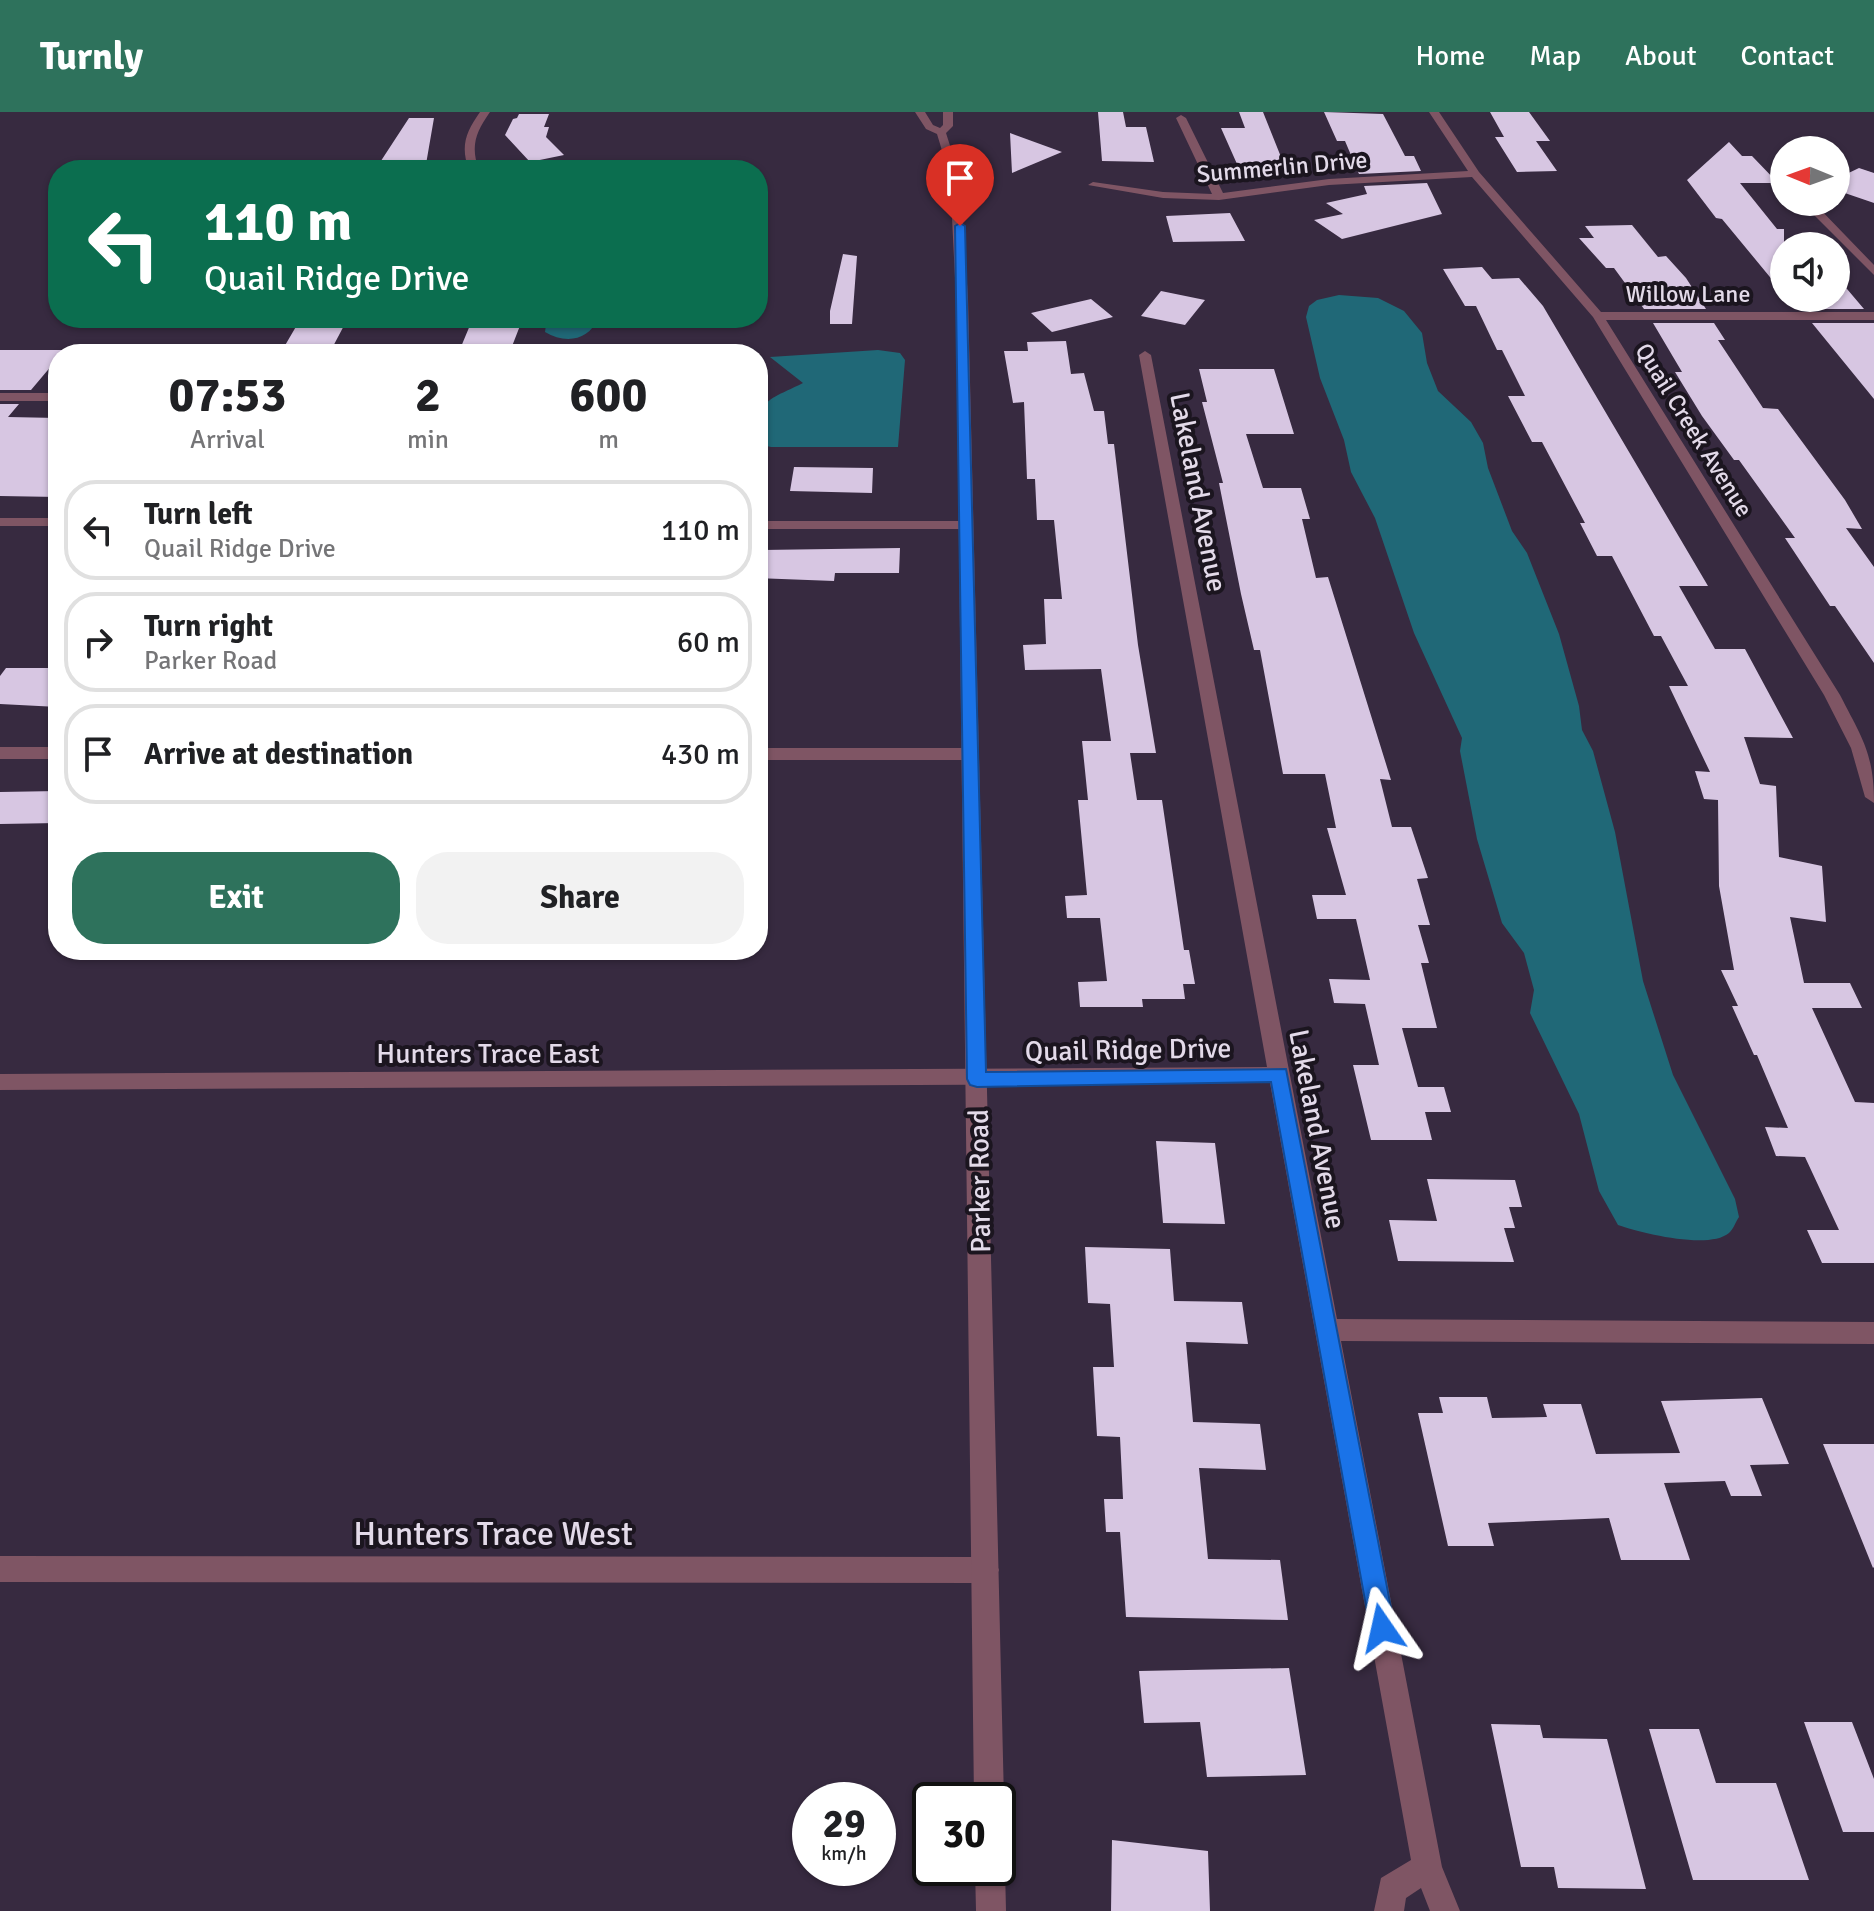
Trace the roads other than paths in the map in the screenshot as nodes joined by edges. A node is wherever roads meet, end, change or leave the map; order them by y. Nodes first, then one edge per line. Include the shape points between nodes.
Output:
1 (485, 112) edge
2 (920, 112) edge
3 (948, 112) edge
4 (1434, 112) edge
5 (1181, 118) dead end
6 (941, 132) junction
7 (469, 160) edge
8 (1475, 174) junction
9 (1093, 185) dead end
10 (1219, 197) junction
11 (1821, 216) edge
12 (1874, 272) edge
13 (1598, 316) junction
14 (1874, 316) edge
15 (1145, 355) dead end
16 (0, 397) edge
17 (48, 397) edge
18 (0, 522) edge
19 (48, 522) edge
20 (768, 525) edge
21 (966, 525) junction
22 (0, 753) edge
23 (48, 753) edge
24 (768, 754) edge
25 (970, 754) junction
26 (1874, 797) edge
27 (1279, 1075) junction
28 (977, 1079) junction
29 (0, 1082) edge
30 (1327, 1330) junction
31 (1874, 1333) edge
32 (0, 1569) edge
33 (986, 1570) junction
34 (989, 1782) edge
35 (1427, 1867) junction
36 (990, 1886) edge
37 (991, 1911) edge
38 (1389, 1911) edge
39 (1445, 1911) edge

1 - 7 street via 467,138
2 - 6 street, Parker Road via 929,127
3 - 6 street via 948,126
4 - 8 street, Quail Creek Avenue
5 - 10 street
6 - 21 street, Parker Road via 951,157 960,226
8 - 10 street, Summerlin Drive via 1329,182
8 - 13 street, Quail Creek Avenue
9 - 10 street, Summerlin Drive
11 - 12 street
13 - 14 street, Willow Lane
13 - 26 street, Quail Creek Avenue via 1832,695 1859,748
15 - 27 street, Lakeland Avenue
16 - 17 street
18 - 19 street
20 - 21 street
21 - 25 street, Parker Road
22 - 23 street
24 - 25 street
25 - 28 street, Parker Road
27 - 28 street, Quail Ridge Drive
27 - 30 street, Lakeland Avenue
28 - 29 street, Hunters Trace East
28 - 33 street, Parker Road
30 - 31 street
30 - 35 street, Lakeland Avenue
32 - 33 street, Hunters Trace West
33 - 34 street, Parker Road
35 - 38 street via 1392,1889
35 - 39 street, Lakeland Avenue
36 - 37 street

